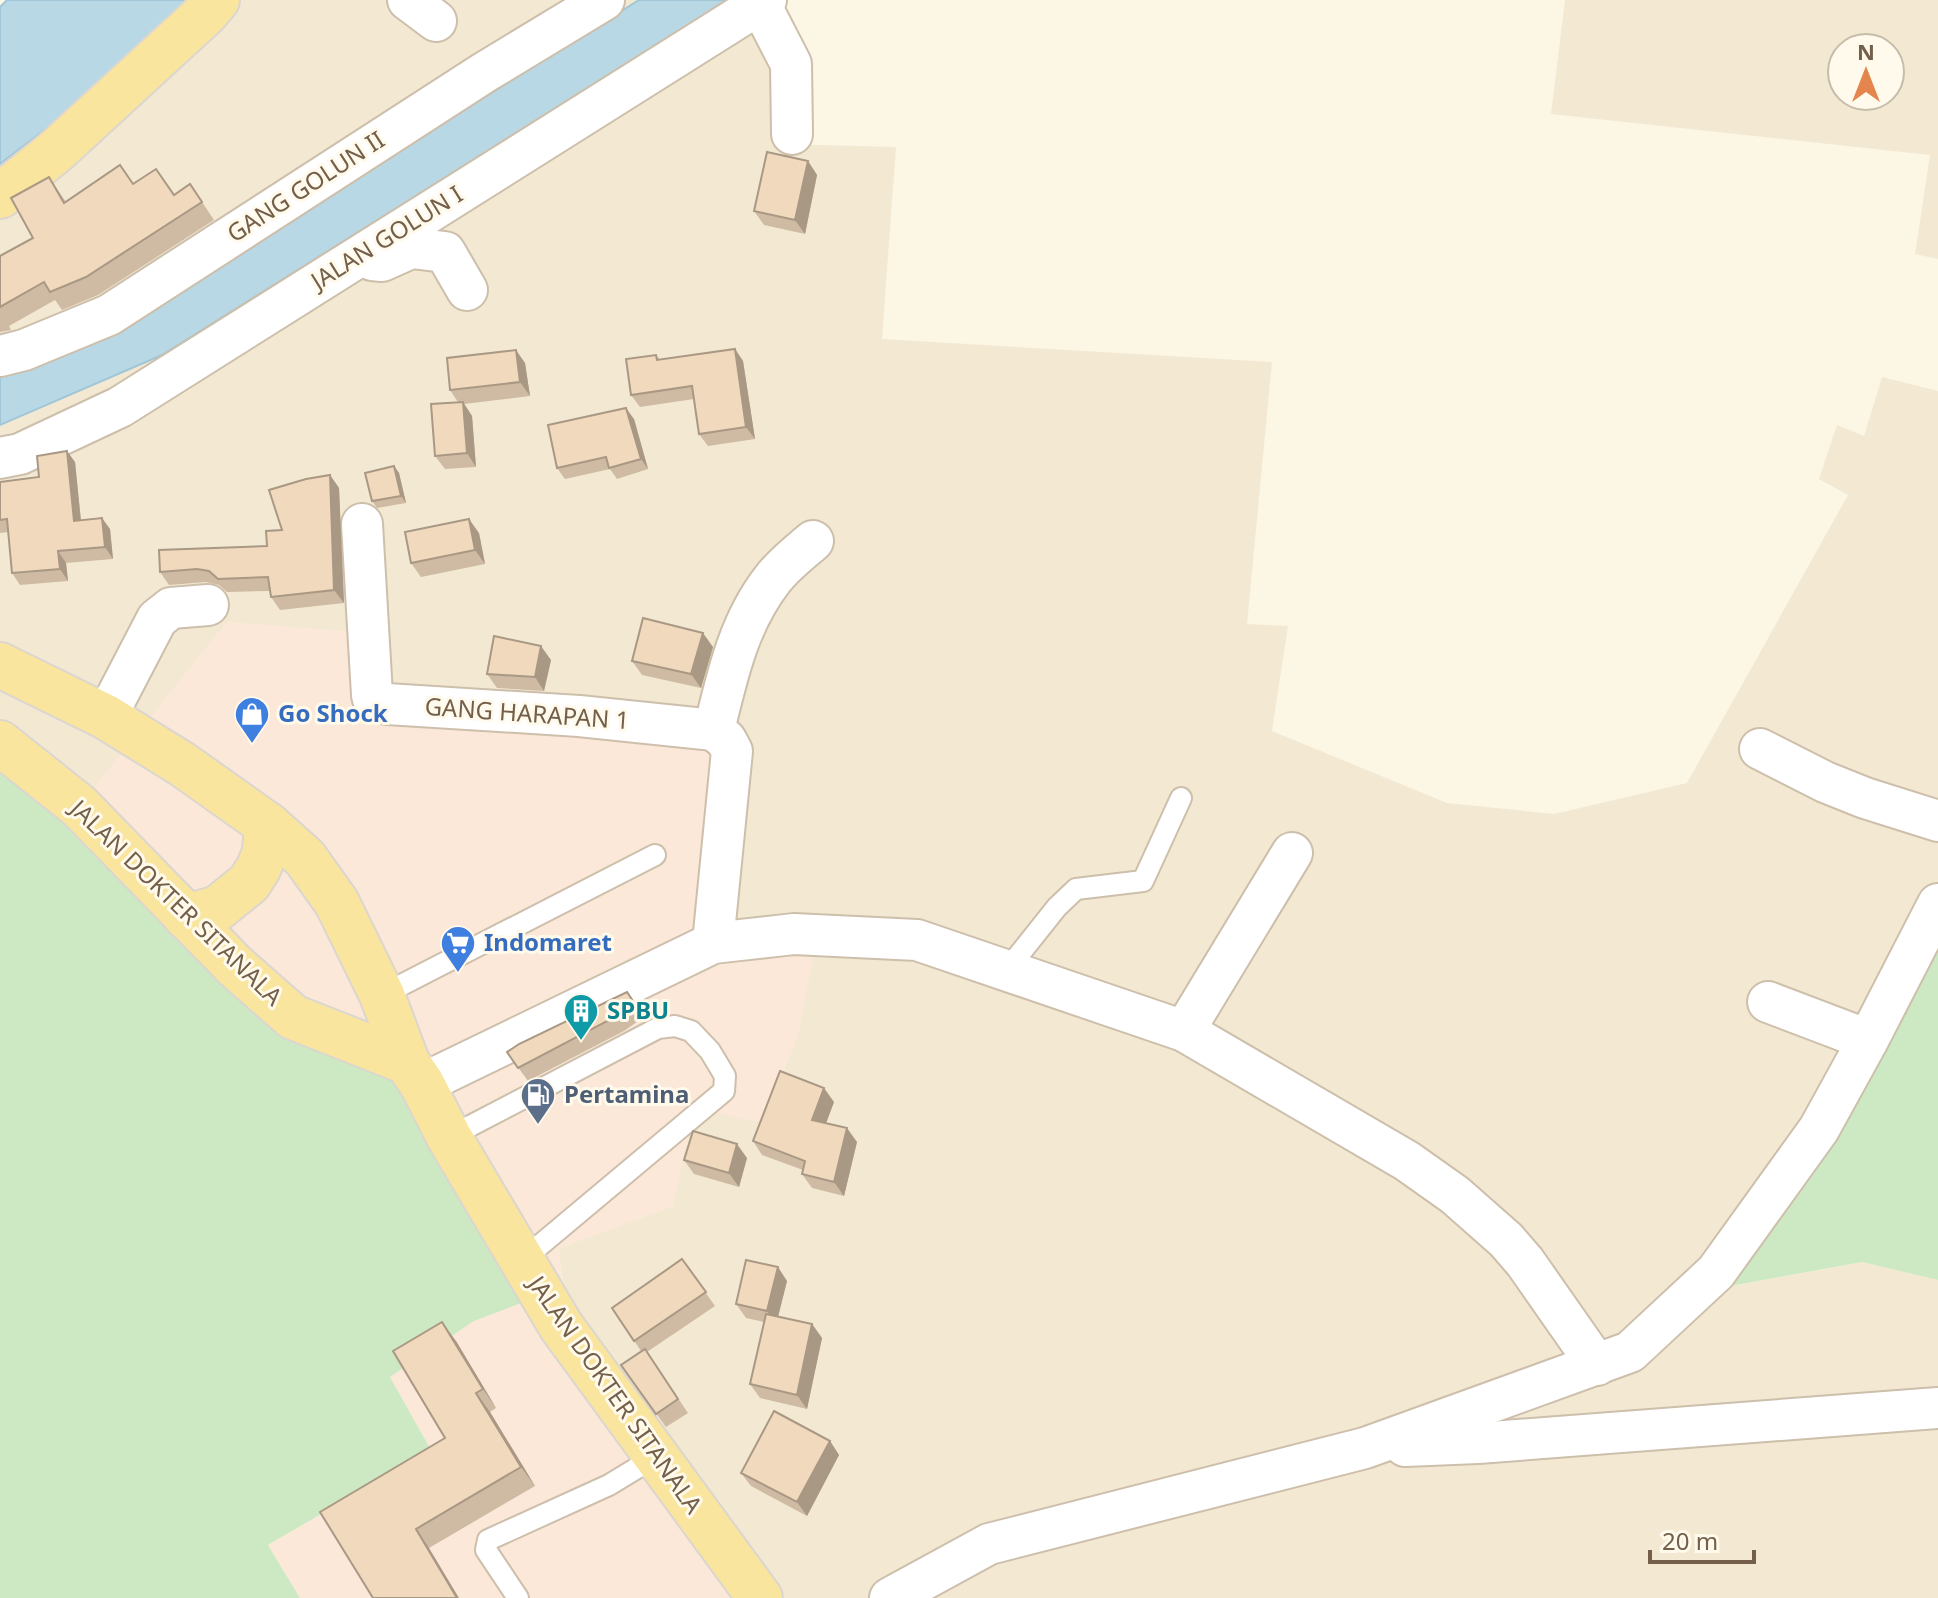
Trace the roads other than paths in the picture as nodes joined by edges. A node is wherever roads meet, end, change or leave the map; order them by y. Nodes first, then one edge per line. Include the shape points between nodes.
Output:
1 (217, 0) edge
2 (604, 0) edge
3 (761, 1) edge
4 (792, 134) dead end
5 (0, 196) edge
6 (363, 254) junction
7 (467, 290) dead end
8 (0, 356) edge
9 (0, 458) edge
10 (362, 524) dead end
11 (813, 541) dead end
12 (208, 605) dead end
13 (0, 665) edge
14 (106, 717) junction
15 (714, 730) junction
16 (0, 743) edge
17 (1760, 749) dead end
18 (1181, 798) dead end
19 (1938, 821) edge
20 (268, 825) junction
21 (1292, 853) dead end
22 (655, 855) dead end
23 (1938, 904) edge
24 (186, 917) junction
25 (713, 943) junction
26 (1006, 971) junction
27 (382, 995) junction
28 (1768, 1002) dead end
29 (1184, 1031) junction
30 (1868, 1040) junction
31 (414, 1073) junction
32 (449, 1137) junction
33 (521, 1261) junction
34 (1597, 1365) junction
35 (1938, 1408) edge
36 (1365, 1448) junction
37 (655, 1457) junction
38 (518, 1598) edge
39 (760, 1598) edge
40 (890, 1598) edge

1 - 5 main road via 56,151
2 - 8 street, GANG GOLUN II via 109,315
3 - 4 street via 791,64
3 - 6 street, JALAN GOLUN I
6 - 7 street via 382,261 411,248 445,252
6 - 9 street, JALAN GOLUN I via 120,407 20,454
10 - 15 street, GANG HARAPAN 1 via 373,699
11 - 15 street via 775,577 741,631
12 - 14 street via 171,608 157,619
13 - 14 main road, JALAN DOKTER SITANALA
14 - 20 main road, JALAN DOKTER SITANALA
15 - 25 street via 732,751
16 - 24 main road, JALAN DOKTER SITANALA via 79,806
17 - 19 street via 1825,782
18 - 26 lane via 1143,881 1076,889
20 - 24 main road via 264,855 249,883 218,908
20 - 27 main road, JALAN DOKTER SITANALA via 305,858 337,903
21 - 29 street
22 - 27 lane
23 - 30 street
24 - 31 main road, JALAN DOKTER SITANALA via 293,1017
25 - 26 street via 794,934 917,940
25 - 31 street
26 - 29 street
27 - 31 main road, JALAN DOKTER SITANALA
28 - 30 street
29 - 34 street via 1407,1161 1455,1195 1525,1262
30 - 34 street via 1819,1129 1716,1272 1630,1352
31 - 32 main road, JALAN DOKTER SITANALA
32 - 33 main road, JALAN DOKTER SITANALA
32 - 33 lane via 658,1028 691,1031 725,1076 724,1091
33 - 37 main road, JALAN DOKTER SITANALA
34 - 36 street
35 - 36 street
36 - 40 street via 989,1544
37 - 38 lane via 609,1485 488,1540 486,1550
37 - 39 main road, JALAN DOKTER SITANALA

